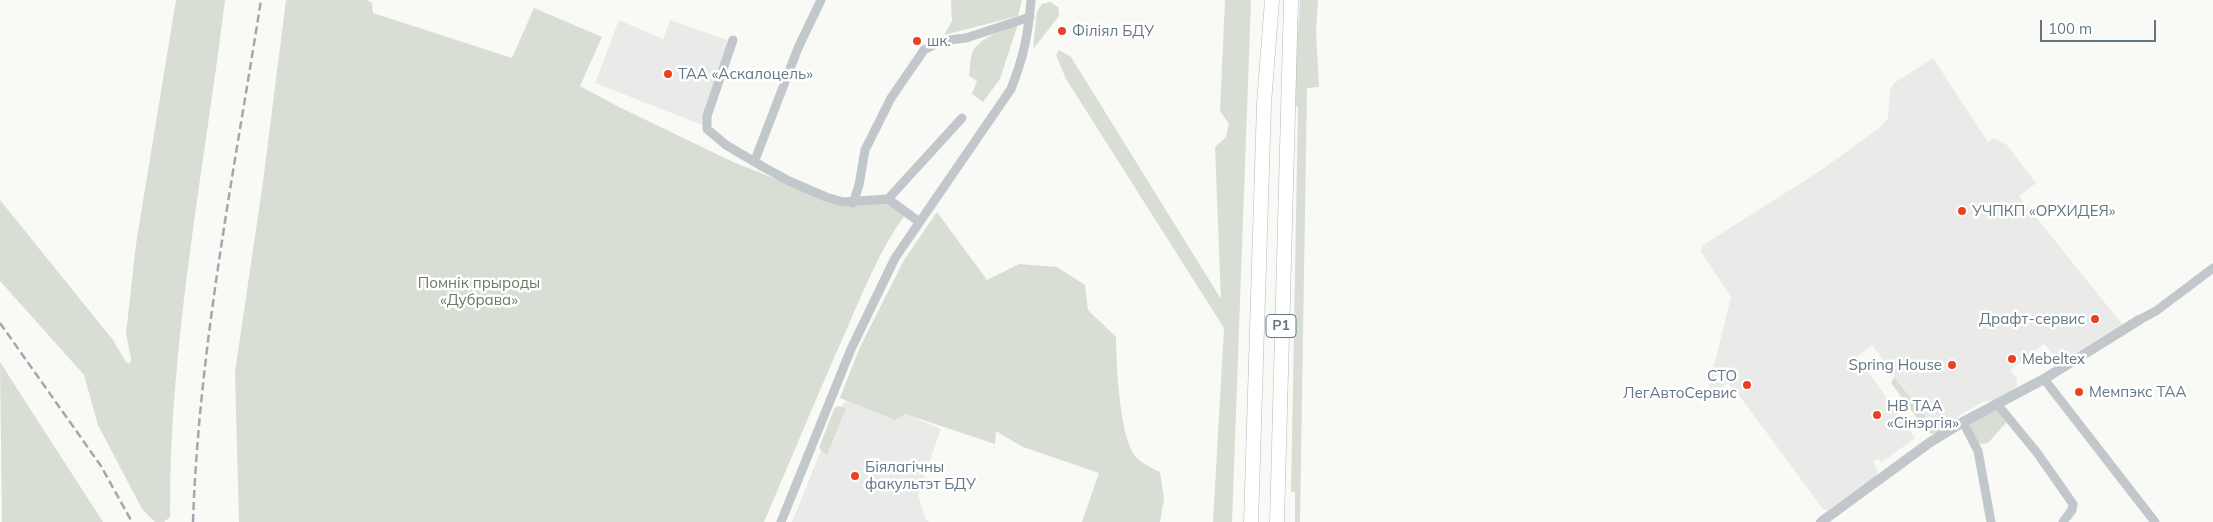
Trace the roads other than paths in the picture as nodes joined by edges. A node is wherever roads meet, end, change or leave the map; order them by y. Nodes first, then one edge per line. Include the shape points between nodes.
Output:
1 (821, 0) edge
2 (1031, 0) edge
3 (1272, 0) edge
4 (1291, 0) edge
5 (1030, 17) junction
6 (733, 40) dead end
7 (962, 118) dead end
8 (755, 160) junction
9 (888, 199) junction
10 (853, 202) junction
11 (918, 222) junction
12 (2213, 268) edge
13 (2139, 320) joint
14 (2044, 379) junction
15 (1998, 405) junction
16 (1963, 422) junction
17 (781, 522) edge
18 (1251, 522) edge
19 (1277, 522) edge
20 (1821, 522) edge
21 (1991, 522) edge
22 (2063, 522) edge
23 (2155, 522) edge

1 - 8 street via 798,48
2 - 5 street
3 - 18 highway, Р1 via 1264,113
4 - 19 highway, Р1
5 - 10 street via 966,38 940,41 924,50 891,98 865,150
5 - 11 street via 1023,57 1011,89
6 - 8 street via 708,116 707,129 726,145
7 - 9 street
8 - 10 street via 789,181 826,197
9 - 10 street
9 - 11 street
11 - 17 street via 880,286
12 - 13 street
13 - 14 street
14 - 15 street
14 - 23 street
15 - 16 street
15 - 22 street via 2038,454 2072,504 2072,510
16 - 20 street
16 - 21 street via 1978,451

